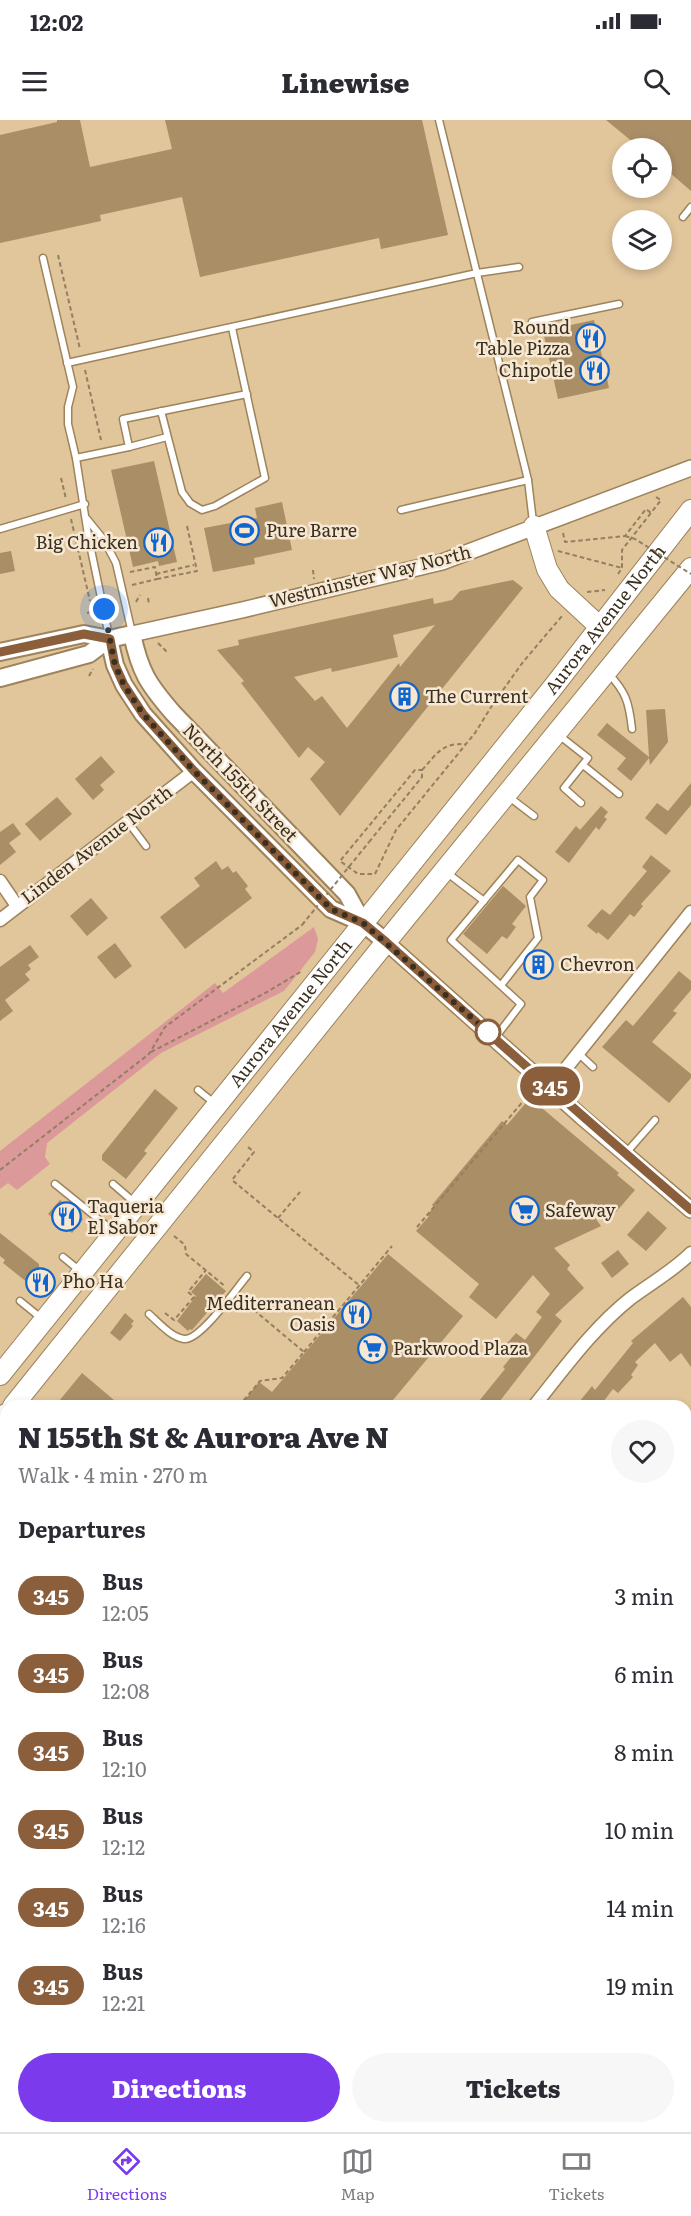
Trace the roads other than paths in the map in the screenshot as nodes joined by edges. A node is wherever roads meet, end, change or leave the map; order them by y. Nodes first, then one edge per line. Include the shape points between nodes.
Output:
1 (439, 120) edge
2 (691, 207) edge
3 (683, 217) dead end
4 (43, 258) dead end
5 (519, 267) dead end
6 (477, 273) junction
7 (619, 304) dead end
8 (532, 322) dead end
9 (232, 328) junction
10 (67, 363) junction
11 (247, 394) junction
12 (161, 411) junction
13 (167, 436) junction
14 (129, 447) junction
15 (76, 458) junction
16 (691, 468) edge
17 (528, 480) junction
18 (85, 504) junction
19 (401, 510) dead end
20 (691, 510) edge
21 (86, 517) junction
22 (534, 526) junction
23 (0, 529) edge
24 (691, 568) edge
25 (600, 627) junction
26 (132, 634) junction
27 (110, 639) junction
28 (0, 652) edge
29 (607, 672) junction
30 (0, 678) edge
31 (632, 729) dead end
32 (557, 733) junction
33 (583, 765) junction
34 (194, 771) junction
35 (507, 794) junction
36 (619, 794) dead end
37 (581, 802) dead end
38 (534, 816) dead end
39 (128, 822) junction
40 (146, 846) dead end
41 (444, 870) junction
42 (0, 881) edge
43 (484, 901) junction
44 (17, 906) junction
45 (691, 912) edge
46 (0, 920) edge
47 (363, 923) junction
48 (386, 942) junction
49 (502, 984) junction
50 (495, 1038) junction
51 (578, 1053) junction
52 (593, 1066) dead end
53 (551, 1087) junction
54 (198, 1089) dead end
55 (217, 1105) junction
56 (655, 1120) dead end
57 (626, 1154) junction
58 (55, 1184) dead end
59 (113, 1184) dead end
60 (137, 1204) junction
61 (691, 1210) edge
62 (114, 1232) junction
63 (691, 1254) edge
64 (63, 1257) dead end
65 (82, 1272) junction
66 (247, 1276) dead end
67 (20, 1301) dead end
68 (149, 1314) dead end
69 (44, 1320) junction
70 (0, 1375) edge
71 (18, 1400) edge
72 (539, 1400) edge

1 - 6 lane
2 - 3 lane
4 - 10 lane
5 - 6 lane
6 - 9 lane
6 - 17 lane
7 - 8 lane
9 - 10 lane
9 - 11 lane
10 - 15 lane via 73,387 67,417
11 - 12 lane
11 - 13 lane via 265,478 214,506 202,510 186,498
12 - 13 lane
12 - 14 lane via 123,418
13 - 14 lane
14 - 15 lane
15 - 18 lane
16 - 22 street, Westminster Way North
17 - 19 lane
17 - 22 lane
18 - 21 lane
18 - 23 lane
20 - 25 highway, Aurora Avenue North
21 - 26 lane via 116,563
21 - 27 lane
22 - 25 highway via 552,579
22 - 26 street, Westminster Way North via 442,562
24 - 29 highway, Aurora Avenue North
25 - 47 highway, Aurora Avenue North
26 - 27 main road, Westminster Way North
26 - 47 main road, North 155th Street via 138,661 153,691 347,894
27 - 28 main road, Westminster Way North via 84,634
27 - 30 main road, Westminster Way North via 89,654
27 - 34 main road, North 155th Street via 124,685 143,714
29 - 31 lane via 629,703
29 - 32 highway, Aurora Avenue North
32 - 33 lane via 588,758
32 - 35 highway, Aurora Avenue North
33 - 36 lane
33 - 37 lane via 564,788
34 - 39 street, Linden Avenue North
34 - 47 main road, North 155th Street via 331,909
35 - 38 lane
35 - 41 highway, Aurora Avenue North
39 - 40 lane
39 - 44 street, Linden Avenue North
41 - 43 lane
41 - 48 highway, Aurora Avenue North
42 - 44 street
43 - 49 lane via 451,940
43 - 49 lane via 518,860 543,880 530,897 538,938
44 - 46 street, Linden Avenue North
45 - 51 street
47 - 48 main road, North 155th Street
47 - 55 highway, Aurora Avenue North
48 - 50 street, North 155th Street
48 - 71 highway, Aurora Avenue North
49 - 50 lane via 521,1004
50 - 53 street, North 155th Street
51 - 52 lane
51 - 53 street
53 - 57 street, North 155th Street
54 - 55 lane
55 - 60 highway, Aurora Avenue North
56 - 57 lane
57 - 61 street, North 155th Street
58 - 62 lane
59 - 60 lane
60 - 62 highway, Aurora Avenue North
62 - 65 highway, Aurora Avenue North
63 - 72 street via 631,1298 582,1347
64 - 65 lane
65 - 69 highway, Aurora Avenue North
66 - 68 lane via 190,1339 173,1335
67 - 69 lane
69 - 70 highway, Aurora Avenue North

